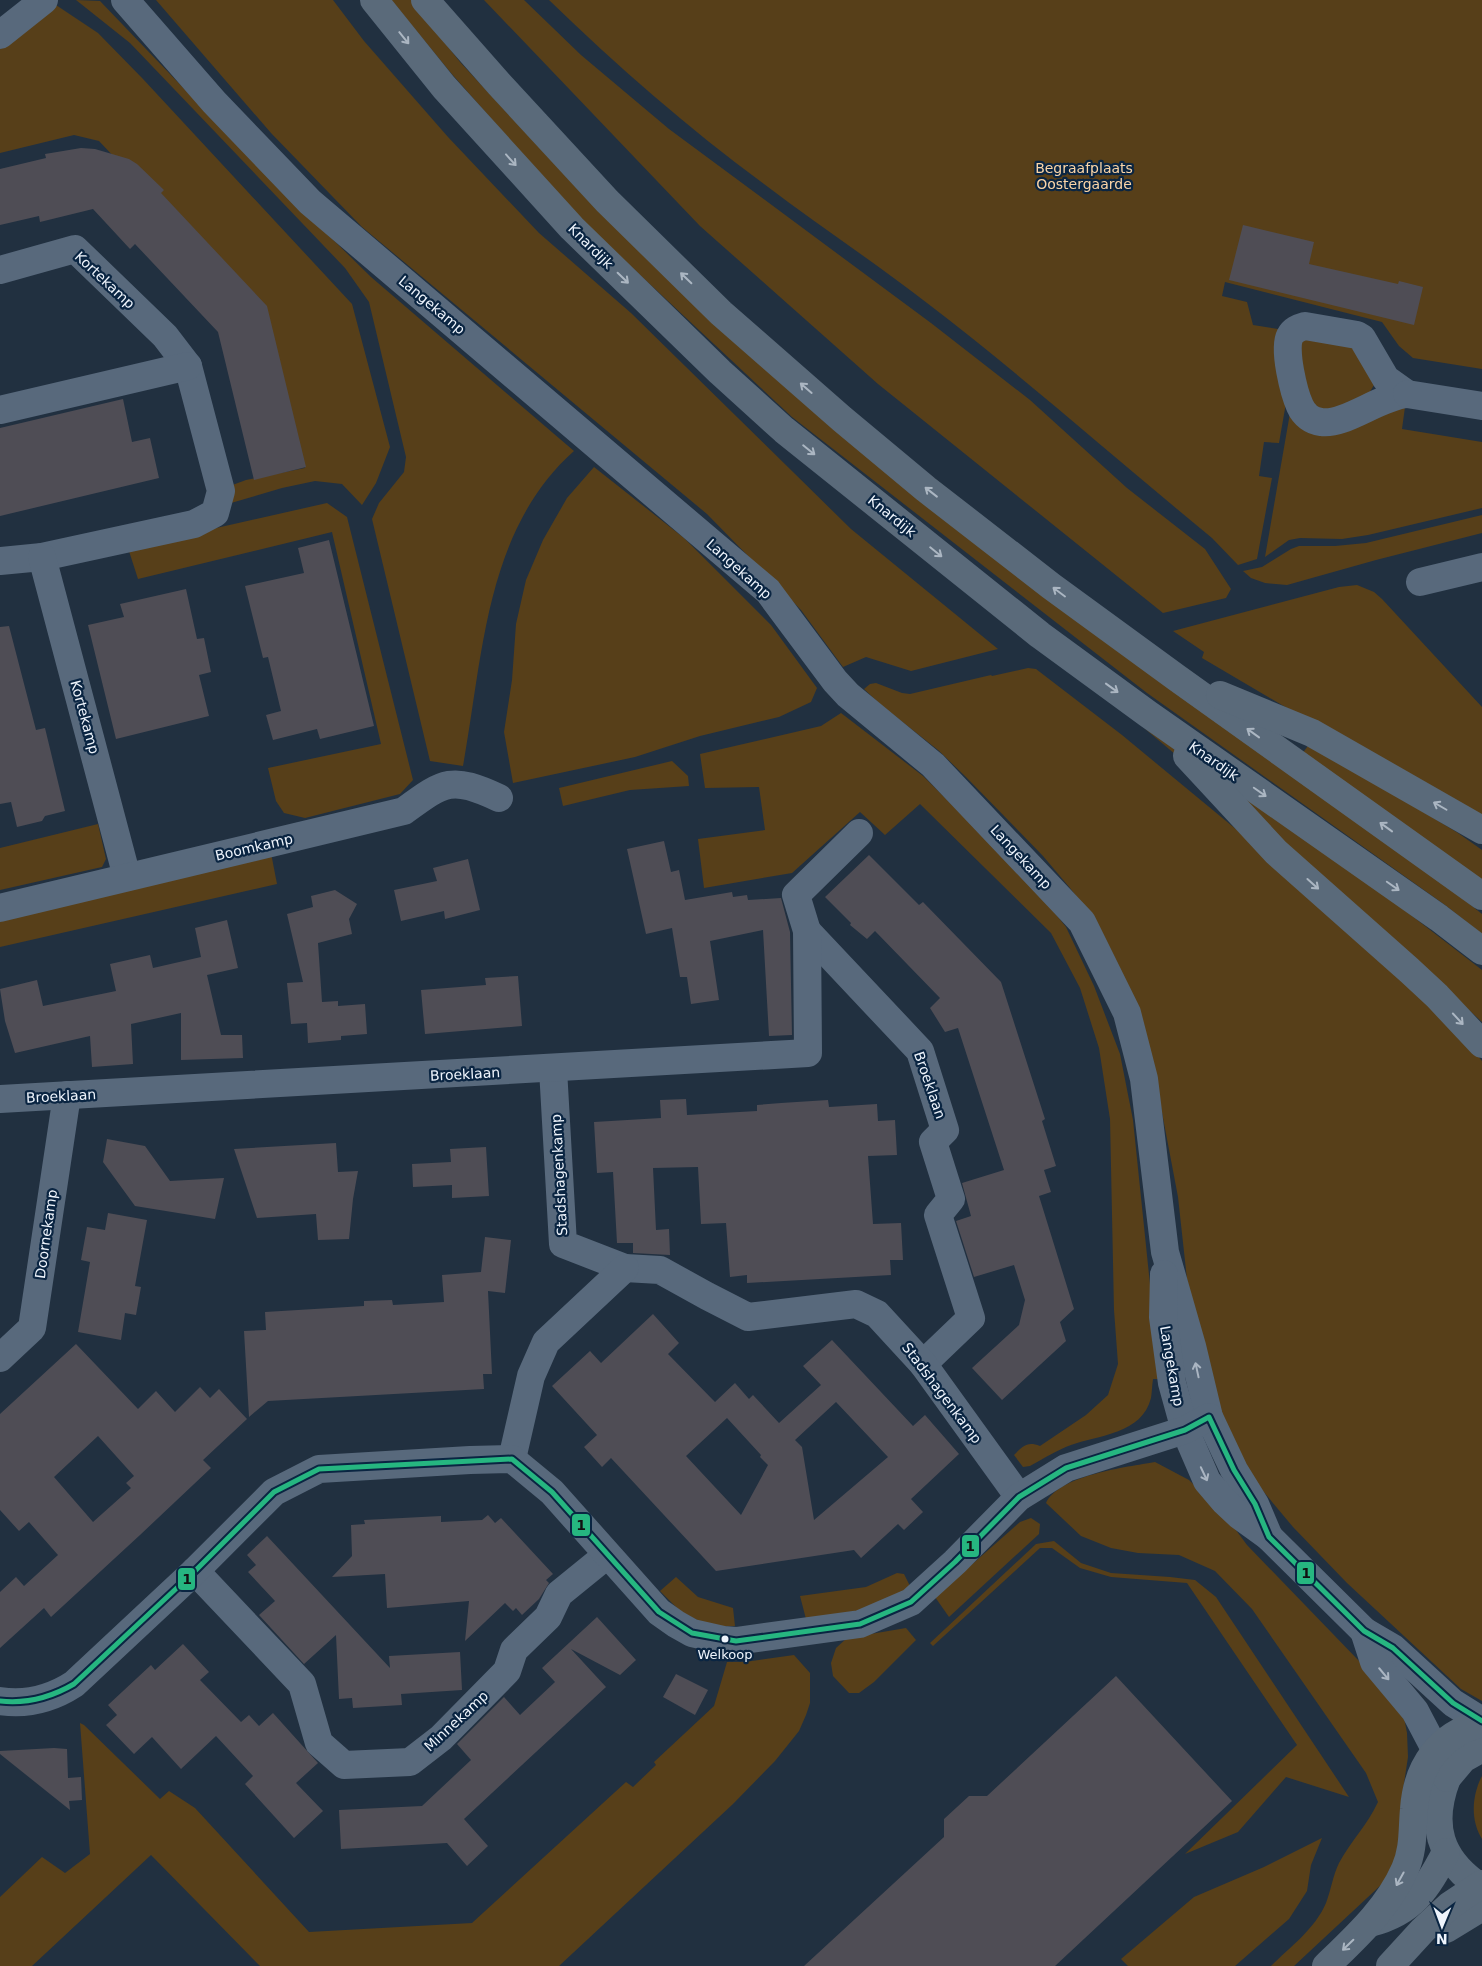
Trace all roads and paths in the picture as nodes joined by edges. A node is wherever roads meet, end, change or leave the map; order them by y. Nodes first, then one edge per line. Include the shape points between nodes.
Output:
1 (44, 0) edge
2 (125, 0) edge
3 (374, 0) edge
4 (425, 0) edge
5 (0, 35) edge
6 (0, 270) edge
7 (188, 366) junction
8 (1407, 394) dead end
9 (1482, 406) edge
10 (0, 410) edge
11 (42, 557) junction
12 (0, 561) edge
13 (1482, 567) edge
14 (1420, 582) dead end
15 (1176, 678) junction
16 (1148, 714) junction
17 (499, 798) dead end
18 (1482, 830) edge
19 (860, 833) dead end
20 (127, 878) junction
21 (1482, 896) edge
22 (0, 908) edge
23 (807, 931) junction
24 (1482, 951) edge
25 (1482, 1044) edge
26 (553, 1069) junction
27 (67, 1095) junction
28 (0, 1099) edge
29 (1165, 1252) junction
30 (625, 1268) junction
31 (0, 1358) edge
32 (923, 1364) junction
33 (1208, 1418) junction
34 (1185, 1430) junction
35 (512, 1459) junction
36 (1019, 1497) junction
37 (1269, 1537) junction
38 (607, 1555) junction
39 (195, 1571) junction
40 (1364, 1631) junction
41 (0, 1701) edge
42 (1482, 1722) edge
43 (1482, 1748) edge
44 (1436, 1751) junction
45 (1447, 1778) junction
46 (1446, 1852) junction
47 (1481, 1891) edge
48 (1370, 1923) junction
49 (1393, 1963) edge
50 (1326, 1966) edge

1 - 5 street
2 - 29 street, Langekamp via 214,102 310,202 768,591 848,695 933,765 1082,922 1127,1013 1144,1079
3 -> 16 main road, Knardijk via 444,87 572,228 720,372 784,430 1040,635
15 -> 4 main road via 926,489 721,313 607,202
6 - 7 street, Kortekamp via 75,249 165,336
7 - 10 street
7 - 11 street, Kortekamp via 221,491 215,513 194,524
8 - 9 street
11 - 12 street, Kortekamp
11 - 20 street, Kortekamp
13 - 14 street
18 -> 15 main road via 1312,733
21 -> 15 main road
16 -> 24 main road, Knardijk
16 -> 25 main road via 1276,852 1423,983
17 - 20 street, Boomkamp via 473,786 450,783 430,792 404,811
19 - 23 street, Broeklaan via 796,895
20 - 22 street, Boomkamp
23 - 26 street, Broeklaan via 808,1053
23 - 32 street, Broeklaan via 920,1051 945,1130 933,1142 951,1199 938,1215 971,1318
26 - 27 street, Broeklaan
26 - 30 street, Stadshagenkamp via 562,1244
27 - 28 street, Broeklaan
27 - 31 street, Doornekamp via 32,1328
33 -> 29 street, Langekamp via 1192,1346
29 - 34 street, Langekamp via 1163,1309 1166,1350
30 - 32 street, Stadshagenkamp via 660,1270 748,1316 856,1304 877,1314
30 - 35 street via 546,1342 532,1376
32 - 36 street, Stadshagenkamp
33 - 34 street
33 - 37 street, Langekamp via 1255,1504
34 - 36 street via 1066,1468
34 -> 37 street, Langekamp via 1207,1482 1240,1516
35 - 38 street via 552,1492
35 - 39 street via 319,1469 274,1492
36 - 38 street via 911,1602 860,1624 736,1641 712,1639 692,1633 659,1612
37 - 40 street, Langekamp
38 - 39 street, Minnekamp via 559,1594 548,1617 514,1650 507,1671 441,1738 410,1762 344,1765 319,1743 302,1684
39 - 41 street via 74,1684 43,1699
40 - 42 street, Langekamp via 1393,1648 1454,1703
40 -> 44 street, Langekamp via 1374,1662 1415,1712
42 - 44 main road via 1458,1733
43 - 45 main road via 1463,1759
44 - 45 main road
44 -> 48 main road via 1420,1774 1416,1789 1412,1852 1397,1884
45 - 46 main road via 1437,1816
46 - 47 main road
46 - 48 main road via 1432,1879 1413,1902 1385,1919
47 - 49 main road via 1449,1906
48 -> 50 main road

